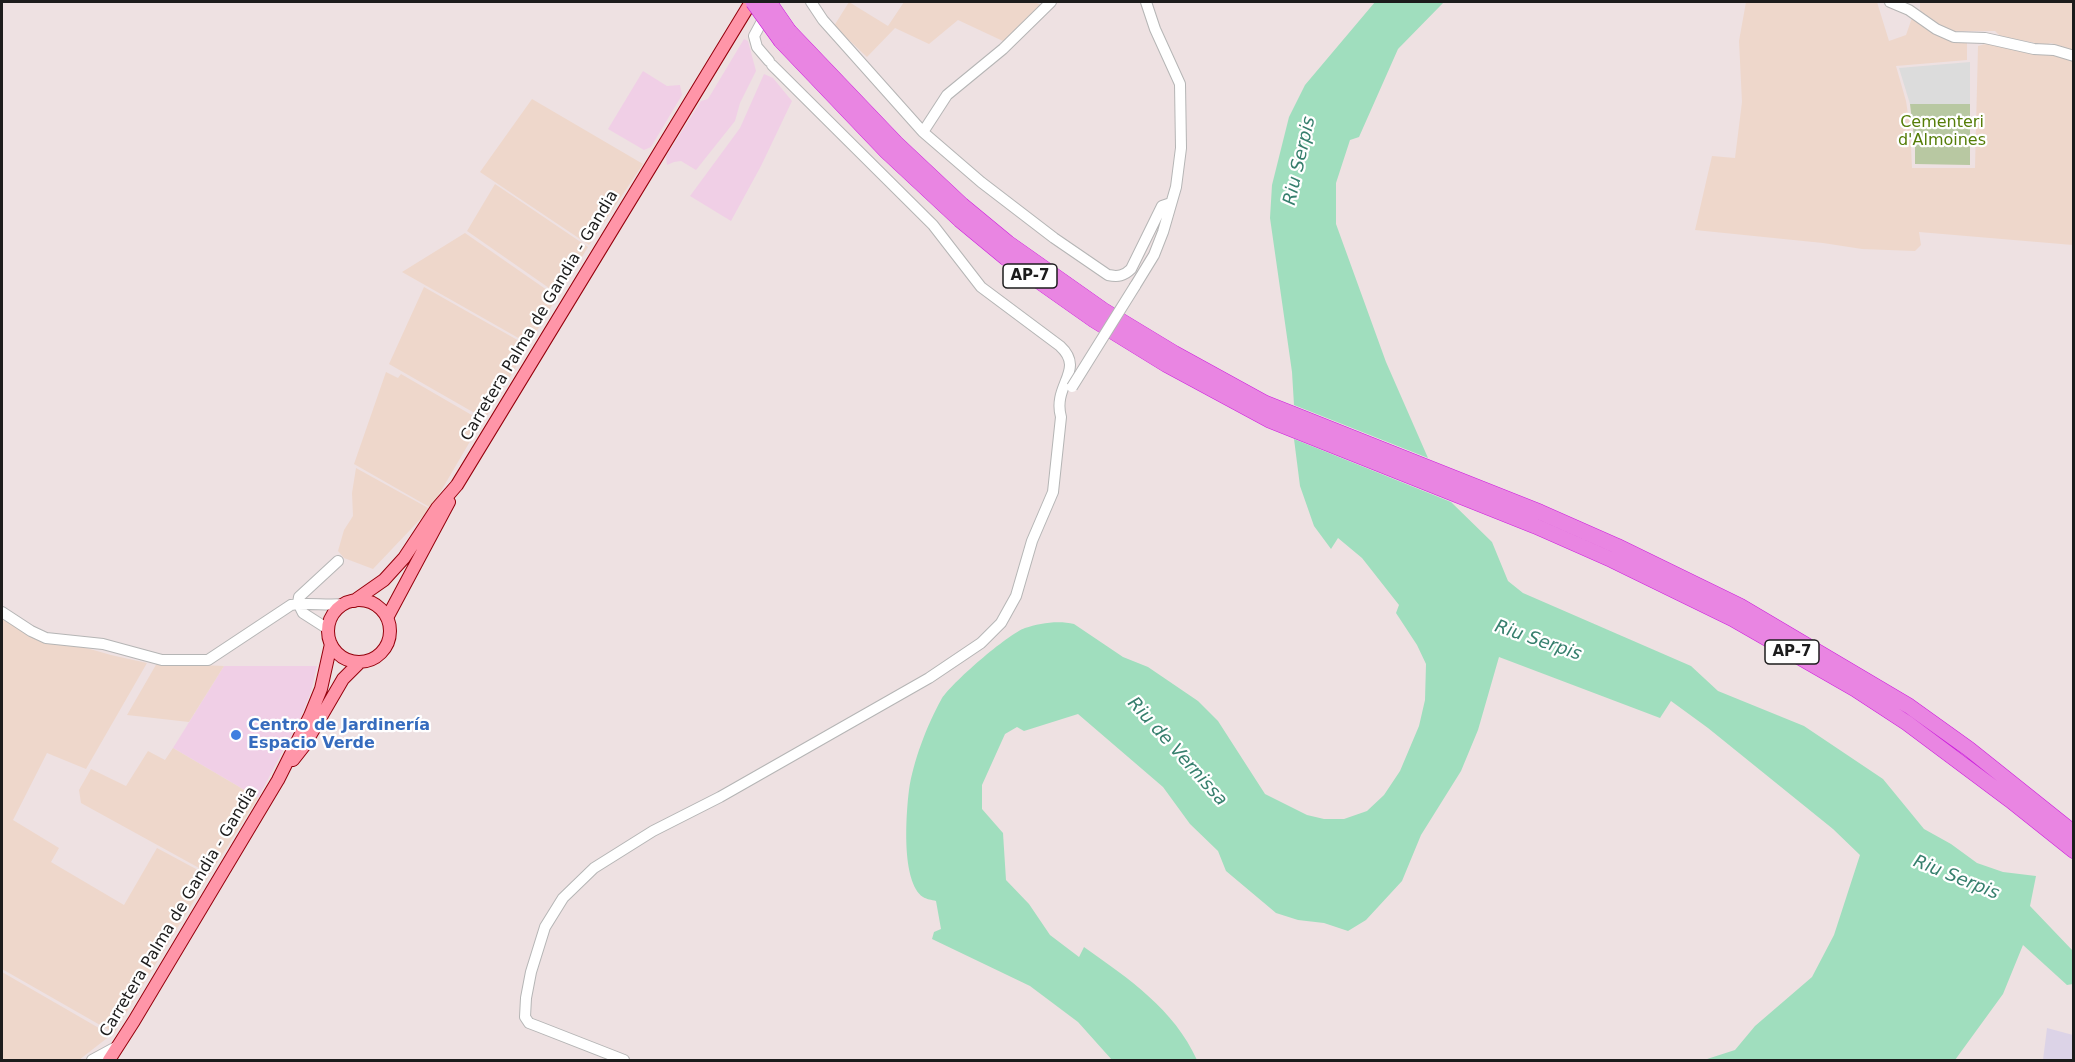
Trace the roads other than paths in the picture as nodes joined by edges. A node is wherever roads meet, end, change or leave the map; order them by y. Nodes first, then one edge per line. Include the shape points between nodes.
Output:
1 (752, 2) edge
2 (771, 2) edge
3 (811, 2) edge
4 (1051, 2) edge
5 (1146, 2) edge
6 (1890, 2) edge
7 (785, 36) junction
8 (2073, 56) edge
9 (923, 132) junction
10 (1171, 203) junction
11 (1061, 417) junction
12 (457, 485) junction
13 (1483, 497) junction
14 (338, 561) dead end
15 (309, 590) junction
16 (349, 602) junction
17 (313, 604) junction
18 (300, 608) junction
19 (2, 612) edge
20 (387, 618) junction
21 (328, 629) junction
22 (331, 644) junction
23 (360, 662) junction
24 (278, 780) junction
25 (2073, 833) edge
26 (2073, 852) edge
27 (116, 1047) junction
28 (92, 1060) edge
29 (109, 1060) edge
30 (624, 1060) edge

1 - 7 highway, AP-7, bridge
1 - 12 main road, Carretera Palma de Gandia - Gandia
2 - 7 highway, AP-7, bridge
2 - 11 street via 754,36 757,47 933,225 981,287 1065,351 1071,364 1060,394
3 - 9 street
4 - 9 street via 1003,49 947,95
5 - 10 street via 1181,90 1181,148
6 - 8 street via 1954,37 1985,38
7 - 13 highway, AP-7 via 886,152 952,214 1069,304 1167,365 1269,420 1329,437
9 - 10 street via 981,182 1108,275 1117,277 1131,269 1162,206
10 - 11 street, bridge via 1154,255 1072,387
11 - 30 street via 1053,492 1032,541 1016,597 1001,622 981,643 929,678 607,859 571,889 553,914 531,972 525,1017 530,1023
12 - 16 main road, Carretera Palma de Gandia - Gandia via 384,580
12 - 20 main road, Carretera Palma de Gandia - Gandia
13 - 25 highway, AP-7 via 1638,556 1740,606 1908,706 1969,749
13 - 26 highway, AP-7 via 1733,619 1836,677 1961,762
14 - 15 street
15 - 17 street
15 - 18 street via 299,597
16 - 17 street
16 - 20 main road via 364,600 374,604
16 - 21 main road via 336,610
17 - 18 street
18 - 19 street via 279,613 214,658 177,661 103,644 46,638
18 - 21 street
20 - 23 main road via 390,628 386,647 379,655
21 - 22 main road
22 - 23 main road via 343,657
22 - 24 main road, Carretera Palma de Gandia - Gandia via 321,689
23 - 24 main road, Carretera Palma de Gandia - Gandia via 343,679 304,746
24 - 27 main road, Carretera Palma de Gandia - Gandia
27 - 28 street
27 - 29 main road, Carretera Palma de Gandia - Gandia

